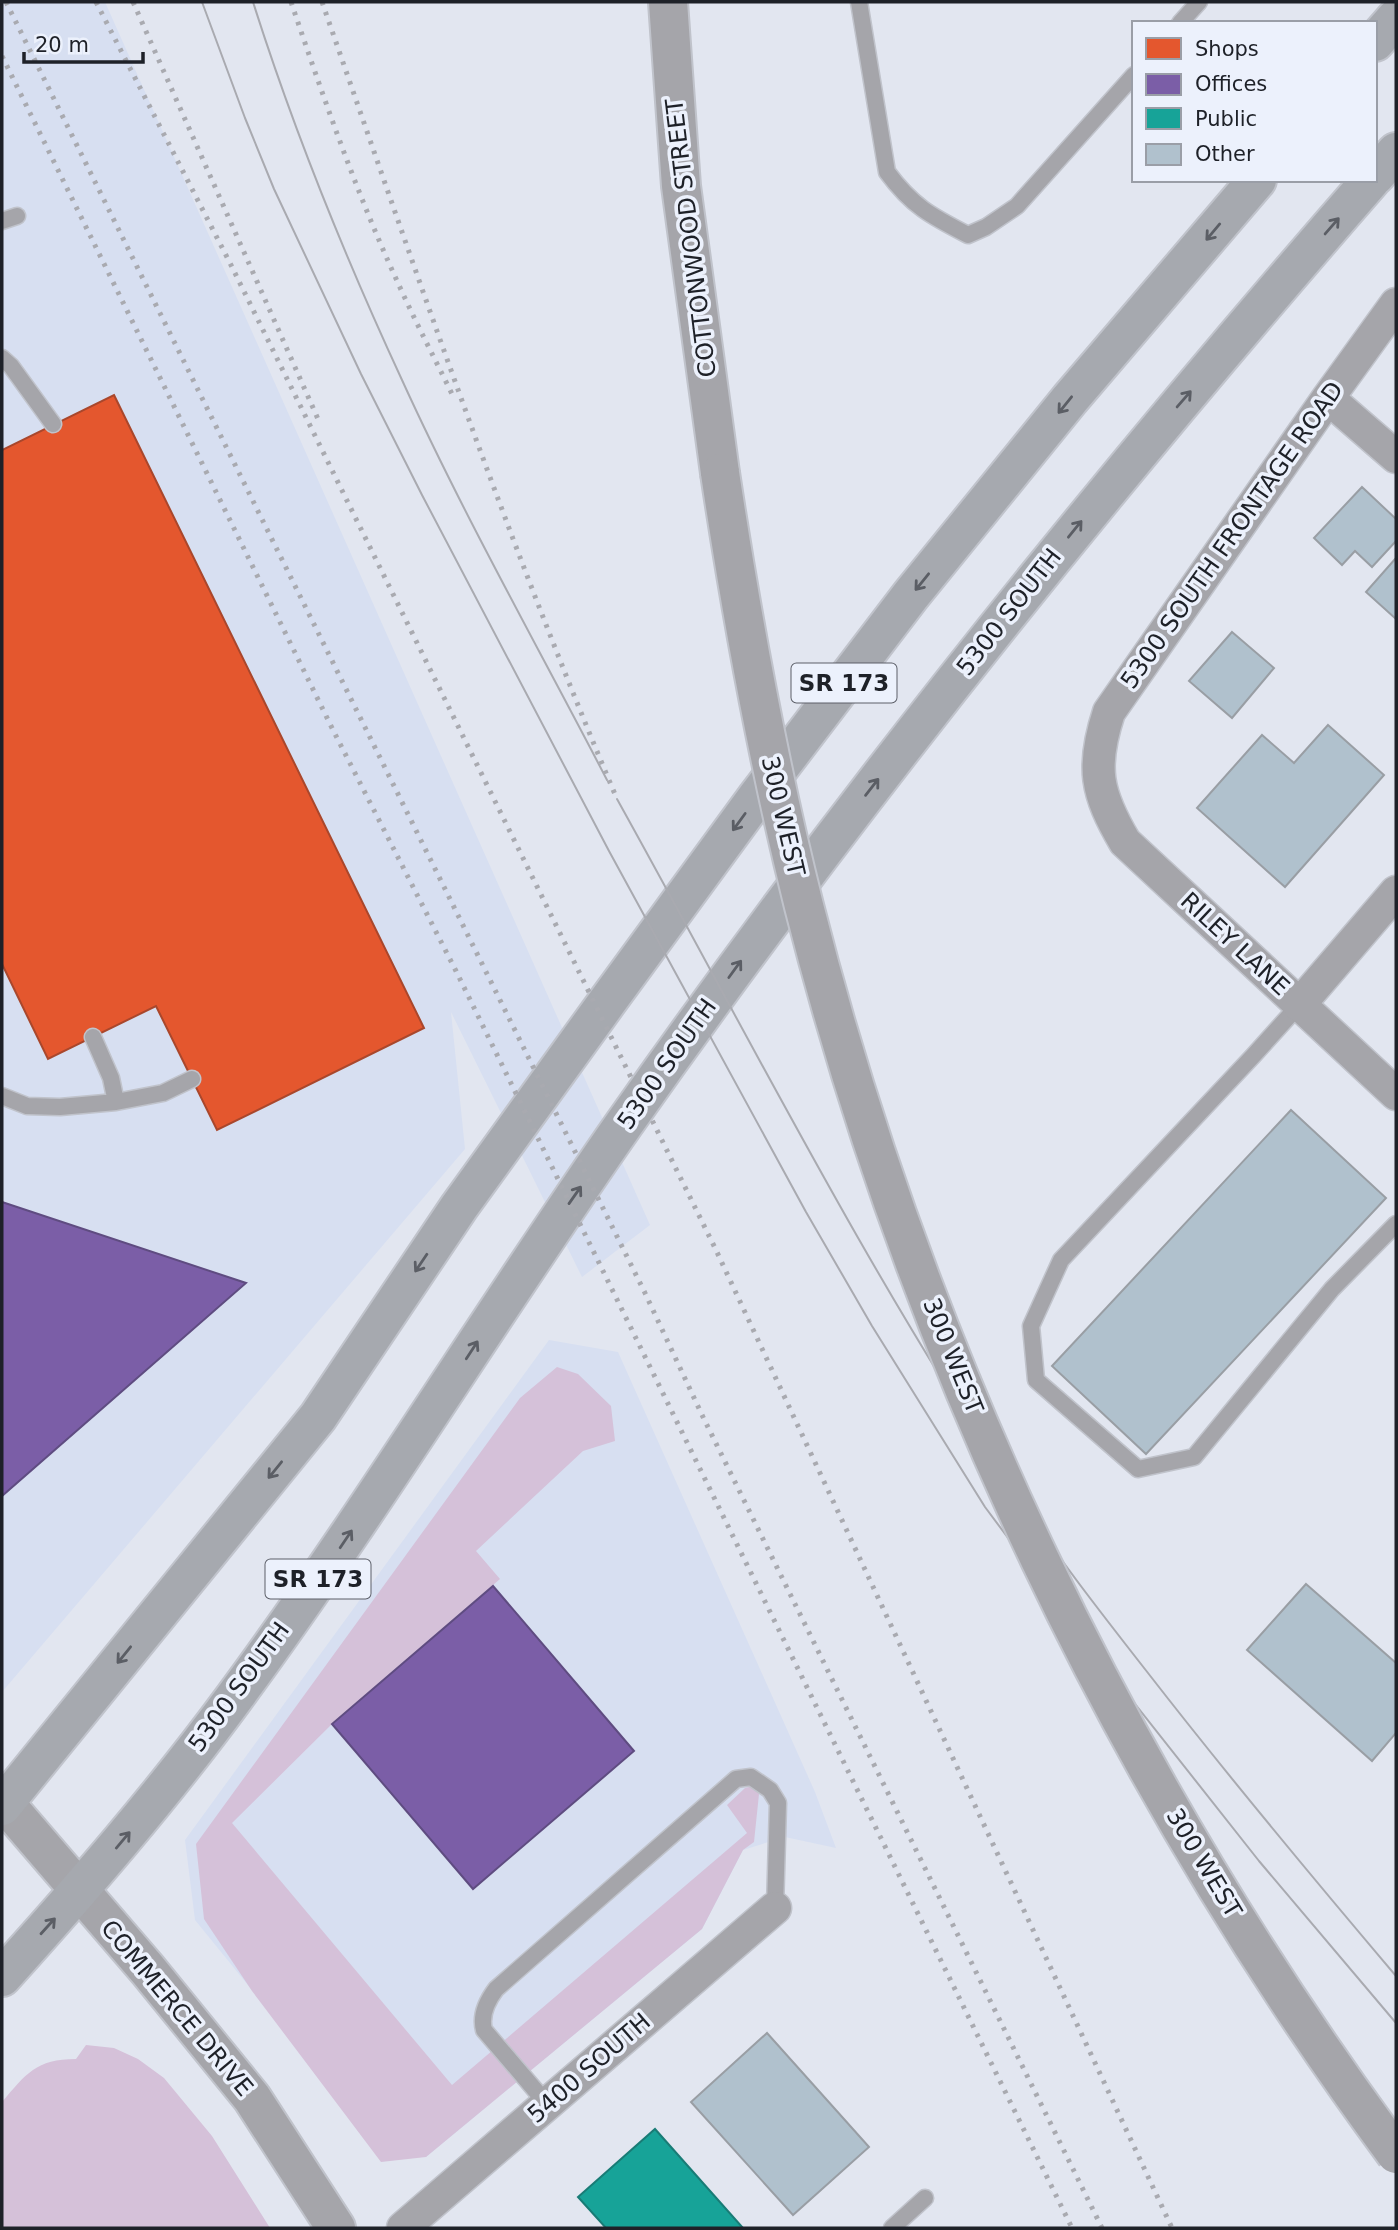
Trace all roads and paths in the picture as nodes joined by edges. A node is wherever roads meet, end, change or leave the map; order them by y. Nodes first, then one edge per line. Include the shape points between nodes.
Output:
1 (668, 2) edge
2 (859, 2) edge
3 (1199, 2) edge
4 (1396, 18) edge
5 (1183, 21) edge
6 (1377, 40) edge
7 (1132, 77) edge
8 (1396, 152) edge
9 (1377, 174) edge
10 (1255, 182) edge
11 (1369, 182) edge
12 (1396, 304) edge
13 (2, 358) edge
14 (1328, 398) junction
15 (53, 425) dead end
16 (1396, 457) edge
17 (720, 473) joint
18 (1098, 778) joint
19 (1396, 892) edge
20 (1299, 1004) junction
21 (93, 1037) dead end
22 (192, 1079) dead end
23 (1396, 1094) edge
24 (2, 1096) edge
25 (116, 1102) junction
26 (1396, 1224) edge
27 (3, 1803) edge
28 (79, 1892) junction
29 (775, 1908) joint
30 (2, 1977) edge
31 (547, 2104) junction
32 (1396, 2154) edge
33 (925, 2199) dead end
34 (336, 2228) edge
35 (403, 2228) edge
36 (892, 2228) edge

1 - 17 street, COTTONWOOD STREET via 681,186
2 - 7 lane via 887,172 926,213 968,235 1017,206
3 - 5 lane
4 - 6 main road
8 - 9 main road
10 -> 27 main road, SR 173 via 911,595 591,1023 459,1207 318,1417
28 -> 11 main road, 5300 SOUTH / SR 173 via 241,1687 335,1555 622,1126 804,876 1096,504
12 - 14 street, 5300 SOUTH FRONTAGE ROAD
13 - 15 lane
14 - 16 street
14 - 18 street, 5300 SOUTH FRONTAGE ROAD via 1109,712 1100,741
17 - 32 street, 300 WEST, bridge via 770,765 804,909 844,1051 941,1331 1049,1577 1128,1732 1279,1987
18 - 20 street, RILEY LANE via 1107,810 1125,842
19 - 20 street
20 - 23 street, RILEY LANE
20 - 26 lane via 1061,1260 1031,1326 1036,1380 1138,1469 1194,1457 1332,1289
21 - 25 lane
22 - 25 lane via 163,1093
24 - 25 lane via 27,1106
27 - 28 street, COMMERCE DRIVE
30 -> 28 main road, 5300 SOUTH / SR 173
28 - 34 street, COMMERCE DRIVE via 252,2098
29 - 31 street, 5400 SOUTH
29 - 31 lane via 778,1804 770,1790 751,1777 736,1779 487,2001 481,2021 484,2030
31 - 35 street, 5400 SOUTH
33 - 36 lane

